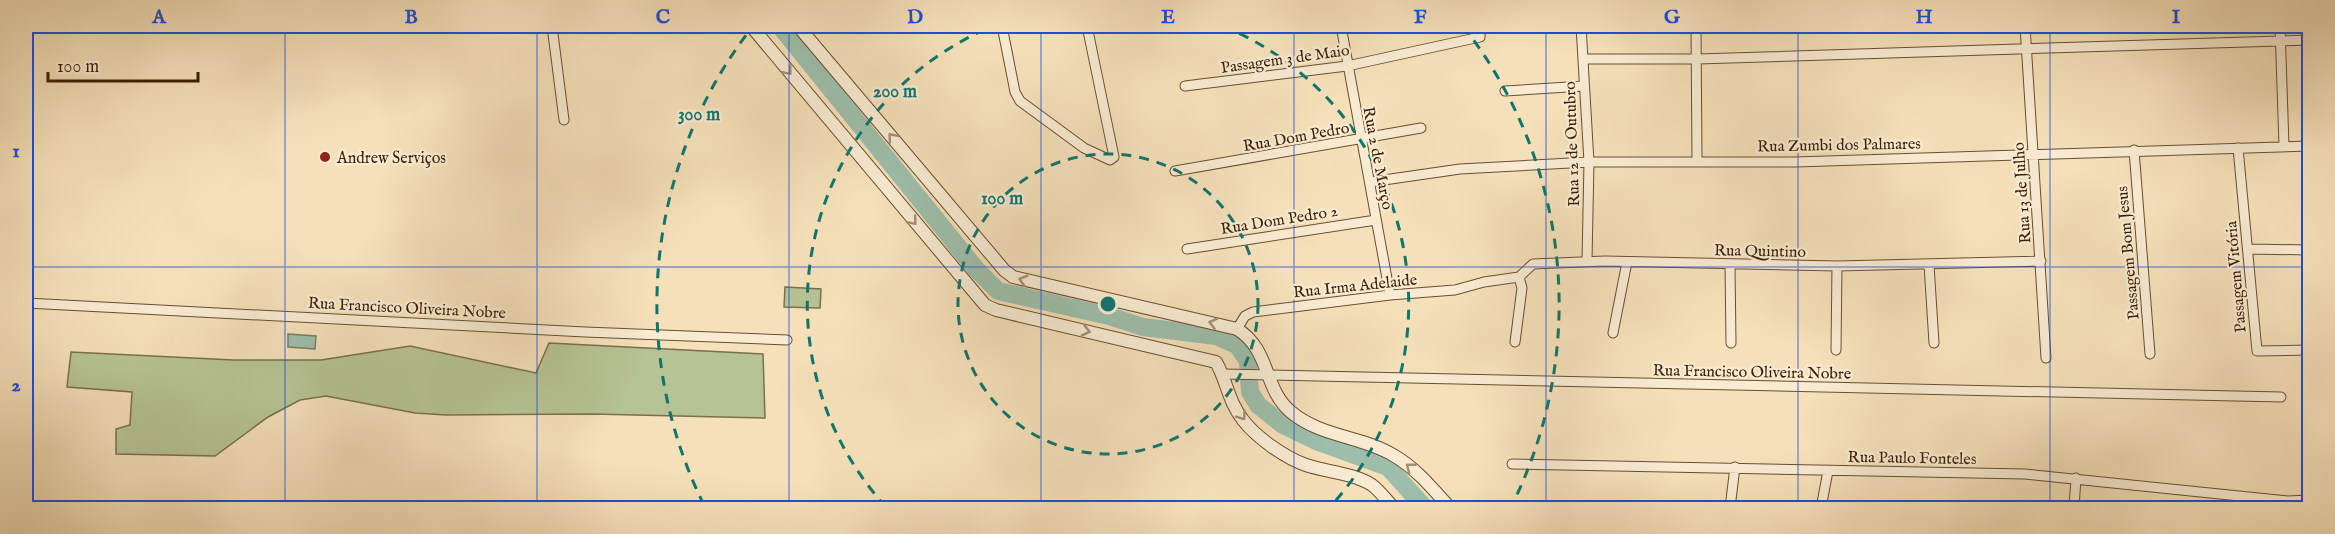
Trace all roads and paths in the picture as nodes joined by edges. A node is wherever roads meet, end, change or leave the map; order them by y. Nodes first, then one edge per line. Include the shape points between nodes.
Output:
1 (552, 26) edge
2 (751, 26) edge
3 (798, 26) edge
4 (1002, 26) edge
5 (1087, 26) edge
6 (1341, 26) edge
7 (1487, 26) edge
8 (1581, 26) edge
9 (1696, 26) edge
10 (2025, 26) edge
11 (2280, 26) edge
12 (2282, 40) junction
13 (2310, 40) edge
14 (2026, 47) junction
15 (1584, 59) junction
16 (1697, 59) junction
17 (1347, 66) junction
18 (1185, 86) dead end
19 (1584, 86) junction
20 (1505, 91) dead end
21 (564, 120) dead end
22 (1421, 128) dead end
23 (1361, 140) junction
24 (2284, 146) junction
25 (2310, 146) edge
26 (2238, 148) junction
27 (2134, 150) junction
28 (2033, 153) junction
29 (1697, 161) junction
30 (1589, 162) junction
31 (1176, 171) dead end
32 (1370, 182) junction
33 (1376, 220) junction
34 (1187, 249) dead end
35 (2248, 249) junction
36 (2310, 249) edge
37 (1587, 261) junction
38 (2041, 261) junction
39 (1627, 262) junction
40 (1730, 265) junction
41 (1929, 265) junction
42 (1837, 266) junction
43 (1519, 277) junction
44 (1484, 282) joint
45 (1390, 295) junction
46 (26, 303) edge
47 (1237, 329) junction
48 (1613, 333) dead end
49 (788, 340) dead end
50 (1515, 342) dead end
51 (1731, 343) dead end
52 (1934, 343) dead end
53 (1836, 350) dead end
54 (2310, 350) edge
55 (2150, 354) dead end
56 (2046, 358) dead end
57 (1223, 374) dead end
58 (1263, 375) junction
59 (2281, 397) dead end
60 (1512, 464) dead end
61 (1735, 467) junction
62 (1828, 471) junction
63 (2076, 478) junction
64 (2310, 500) edge
65 (2288, 505) edge
66 (1394, 508) edge
67 (1450, 508) edge
68 (1730, 508) edge
69 (1821, 508) edge
70 (2074, 508) edge

1 - 21 street
2 -> 66 street via 985,305 1216,362 1226,391 1243,420 1270,444 1304,464 1367,483
47 -> 3 street via 1013,277
4 - 5 street via 1020,101 1097,156 1110,160 1114,157
6 - 17 street, Rua 2 de Março
7 - 17 street, Passagem 3 de Maio via 1480,37
8 - 15 street, Rua 12 de Outubro
9 - 16 street
10 - 14 street, Rua 13 de Julho
11 - 12 street
12 - 13 street
12 - 14 street
12 - 24 street
14 - 16 street
14 - 28 street, Rua 13 de Julho
15 - 16 street
15 - 19 street, Rua 12 de Outubro
16 - 29 street
17 - 18 street, Passagem 3 de Maio
17 - 23 street, Rua 2 de Março
19 - 20 street
19 - 30 street, Rua 12 de Outubro
22 - 23 street, Rua Dom Pedro
23 - 31 street, Rua Dom Pedro
23 - 32 street, Rua 2 de Março
24 - 25 street, Rua Zumbi dos Palmares
24 - 26 street, Rua Zumbi dos Palmares
26 - 27 street, Rua Zumbi dos Palmares
26 - 35 street, Passagem Vitória
27 - 28 street, Rua Zumbi dos Palmares
27 - 55 street, Passagem Bom Jesus
28 - 29 street, Rua Zumbi dos Palmares via 1796,162
28 - 38 street, Rua 13 de Julho
29 - 30 street, Rua Zumbi dos Palmares
30 - 32 street, Rua Zumbi dos Palmares via 1460,169
30 - 37 street, Rua 12 de Outubro
32 - 33 street, Rua 2 de Março
33 - 34 street, Rua Dom Pedro 2
33 - 45 street, Rua 2 de Março
35 - 36 street
35 - 54 street, Passagem Vitória via 2256,351
37 - 39 street, Rua Quintino
37 - 43 street, Rua Quintino via 1533,264
38 - 41 street, Rua Quintino
38 - 56 street, Rua 13 de Julho
39 - 40 street, Rua Quintino
39 - 48 street
40 - 42 street, Rua Quintino
40 - 51 street
41 - 42 street, Rua Quintino
41 - 52 street
42 - 53 street
43 - 44 street, Rua Quintino
43 - 50 street via 1522,288
44 - 45 street, Rua Irma Adelaide via 1455,290
45 - 47 street, Rua Irma Adelaide via 1253,312 1245,316
46 - 49 street, Rua Francisco Oliveira Nobre
47 - 58 street via 1250,338 1262,356
57 - 58 street, Rua Francisco Oliveira Nobre
58 - 59 street, Rua Francisco Oliveira Nobre
67 -> 58 street via 1415,470 1392,454 1325,432 1291,412
60 - 61 street, Rua Paulo Fonteles
61 - 62 street, Rua Paulo Fonteles
61 - 68 street
62 - 63 street, Rua Paulo Fonteles
62 - 69 street
63 - 65 street, Rua Paulo Fonteles
63 - 70 street
64 - 65 street, Rua Paulo Fonteles

